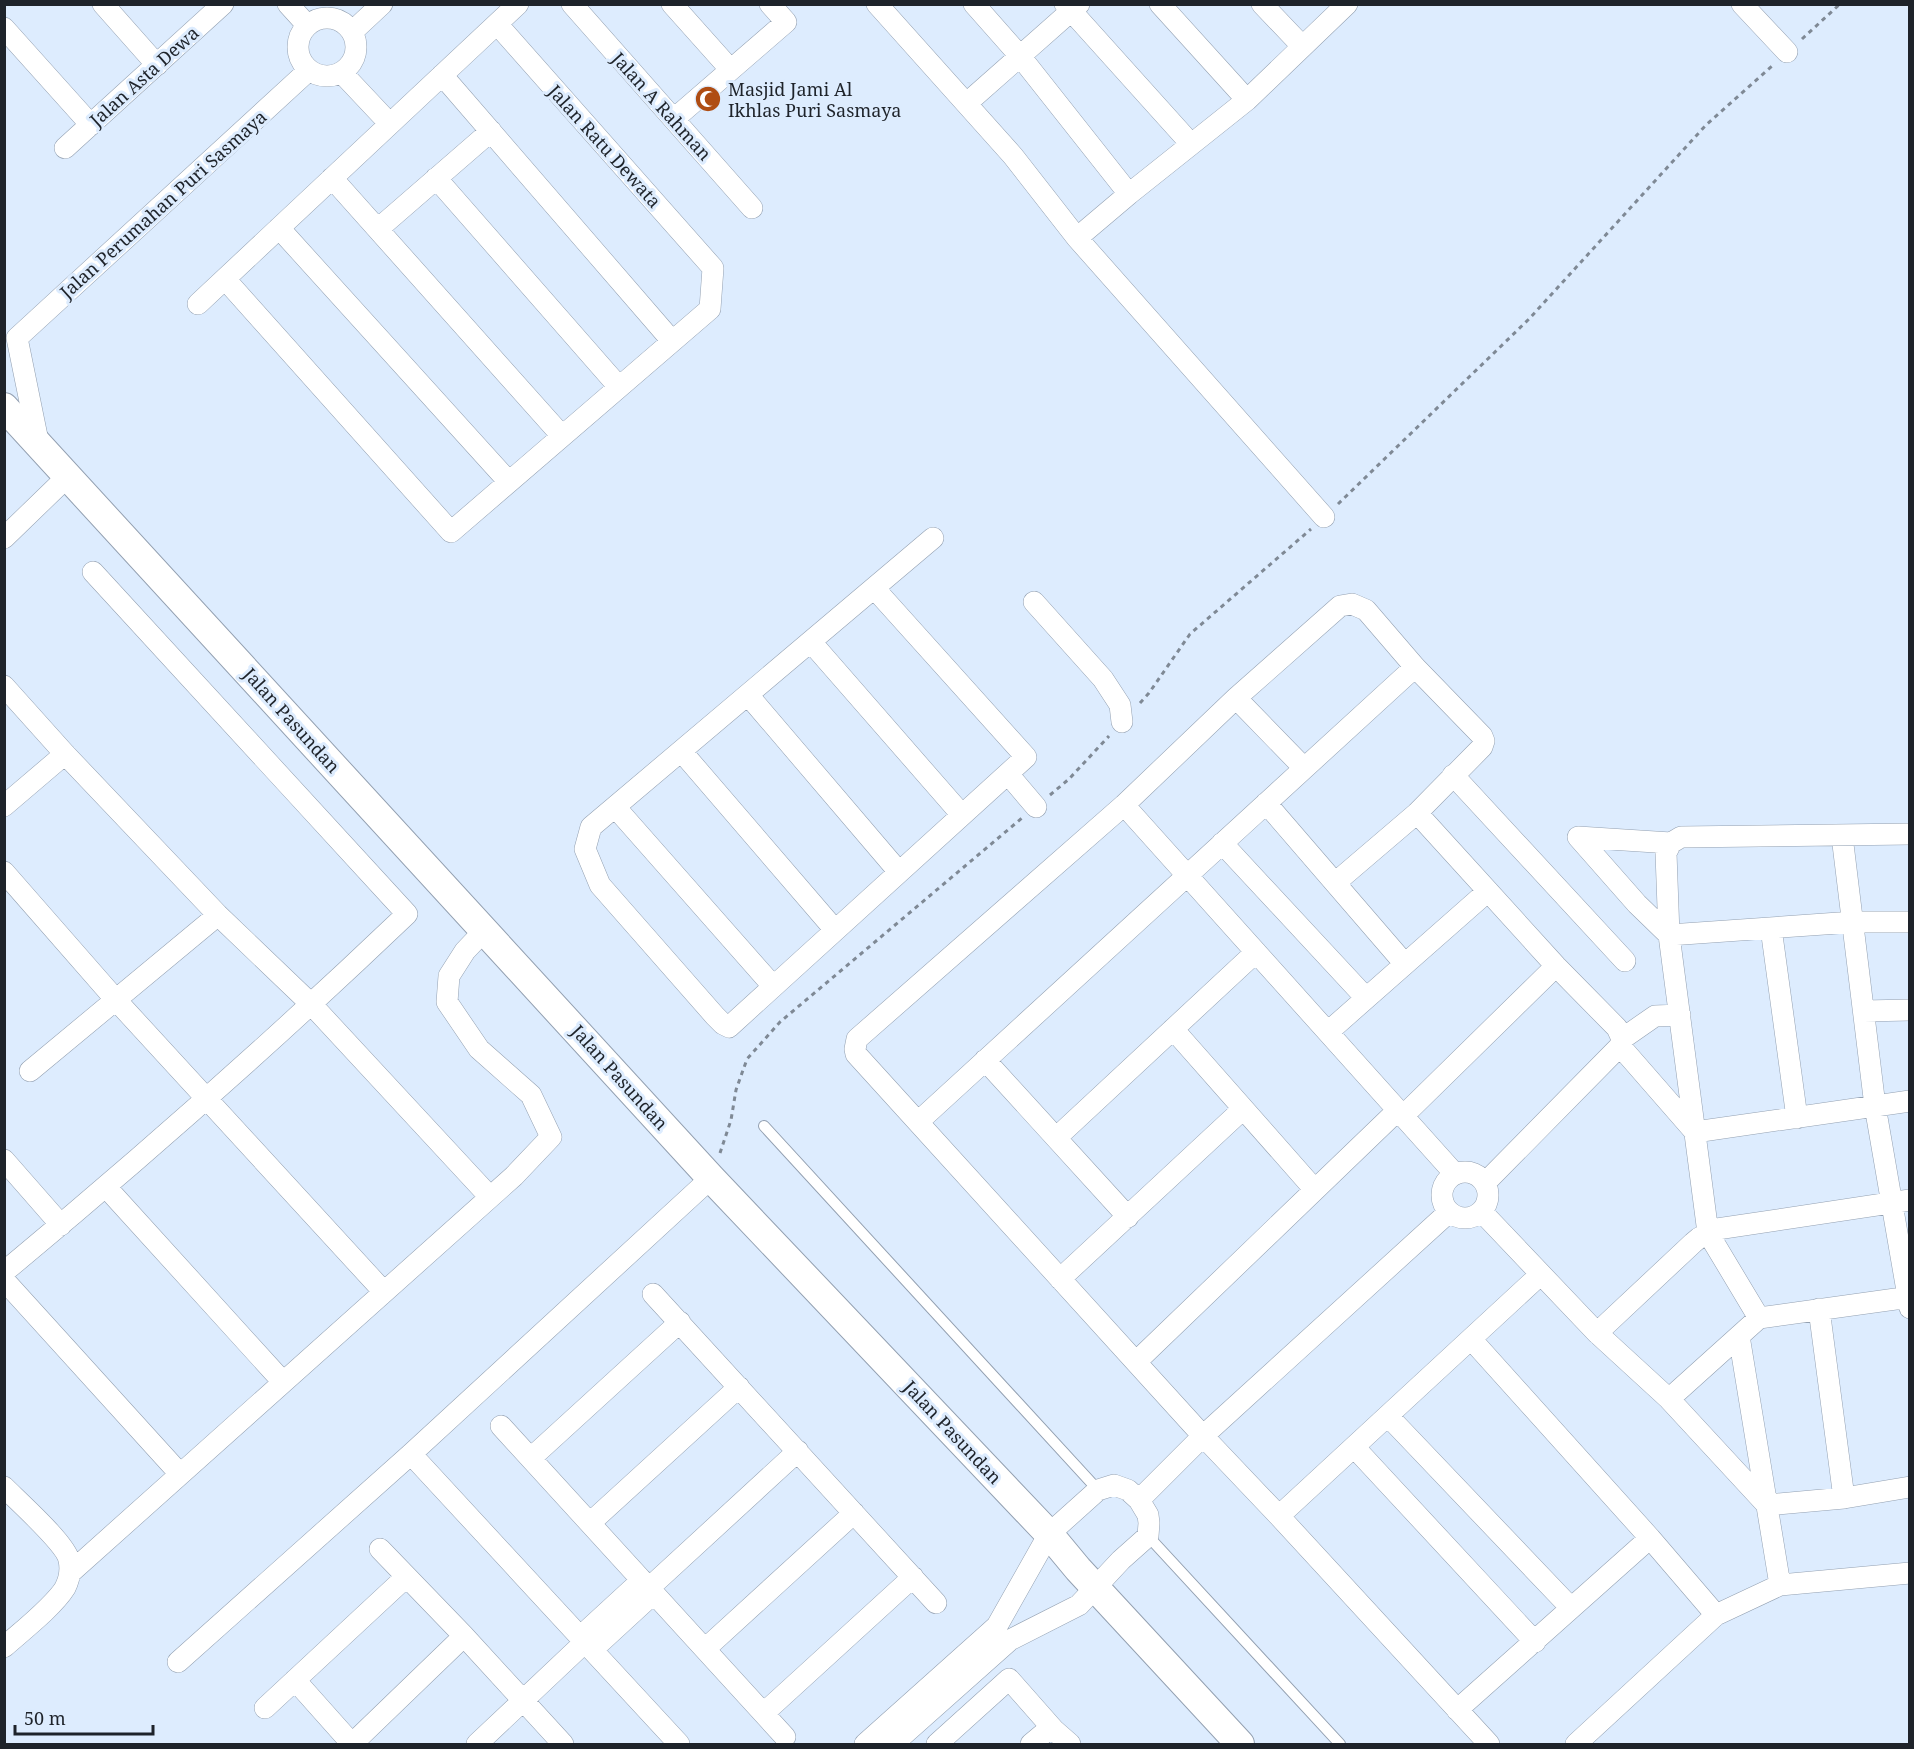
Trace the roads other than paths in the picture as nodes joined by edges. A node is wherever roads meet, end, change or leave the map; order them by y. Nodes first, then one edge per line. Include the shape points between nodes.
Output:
1 (103, 4) edge
2 (288, 4) edge
3 (366, 4) edge
4 (382, 4) edge
5 (518, 4) edge
6 (572, 4) edge
7 (672, 4) edge
8 (770, 4) edge
9 (878, 4) edge
10 (974, 4) edge
11 (1160, 4) edge
12 (1262, 4) edge
13 (1347, 4) edge
14 (1742, 4) edge
15 (1072, 7) edge
16 (211, 8) edge
17 (497, 24) junction
18 (307, 25) junction
19 (349, 27) junction
20 (4, 28) edge
21 (1302, 46) junction
22 (1787, 52) road end
23 (1020, 56) junction
24 (157, 65) junction
25 (307, 68) junction
26 (730, 69) junction
27 (342, 73) junction
28 (442, 75) junction
29 (1247, 100) junction
30 (967, 103) junction
31 (674, 119) junction
32 (390, 124) junction
33 (91, 125) junction
34 (490, 130) junction
35 (1191, 144) junction
36 (65, 148) dead end
37 (332, 178) junction
38 (436, 178) junction
39 (1129, 194) junction
40 (752, 208) dead end
41 (279, 228) junction
42 (378, 229) junction
43 (1077, 238) junction
44 (225, 279) junction
45 (198, 304) dead end
46 (11, 334) edge
47 (672, 341) junction
48 (620, 387) junction
49 (4, 407) edge
50 (562, 436) junction
51 (40, 446) junction
52 (68, 477) junction
53 (509, 482) junction
54 (1324, 517) road end
55 (4, 538) edge
56 (933, 538) dead end
57 (93, 572) dead end
58 (874, 588) junction
59 (1034, 602) dead end
60 (811, 642) junction
61 (1415, 667) junction
62 (4, 686) edge
63 (748, 695) junction
64 (1236, 698) junction
65 (1122, 722) road end
66 (682, 752) junction
67 (65, 754) junction
68 (1304, 768) junction
69 (1008, 774) junction
70 (1453, 775) junction
71 (1266, 803) junction
72 (1124, 805) junction
73 (4, 806) edge
74 (1036, 807) road end
75 (616, 808) junction
76 (1417, 813) junction
77 (962, 815) junction
78 (1910, 834) edge
79 (1842, 836) junction
80 (1222, 843) junction
81 (1671, 843) junction
82 (899, 872) junction
83 (4, 873) edge
84 (1186, 875) junction
85 (1335, 883) junction
86 (1488, 891) junction
87 (218, 915) junction
88 (1853, 922) junction
89 (1910, 922) edge
90 (1771, 928) junction
91 (835, 930) junction
92 (484, 931) junction
93 (1669, 934) junction
94 (1256, 952) junction
95 (1625, 961) dead end
96 (1404, 963) junction
97 (1556, 966) junction
98 (773, 986) junction
99 (1366, 998) junction
100 (116, 1000) junction
101 (312, 1005) junction
102 (1910, 1010) edge
103 (1864, 1011) junction
104 (1680, 1016) junction
105 (1173, 1029) junction
106 (1328, 1032) junction
107 (1621, 1042) junction
108 (986, 1060) junction
109 (30, 1071) dead end
110 (206, 1100) junction
111 (1910, 1101) edge
112 (1875, 1106) junction
113 (1243, 1109) junction
114 (1401, 1113) junction
115 (1797, 1118) junction
116 (918, 1122) junction
117 (764, 1126) dead end
118 (1695, 1132) junction
119 (1056, 1137) junction
120 (4, 1160) edge
121 (1455, 1174) junction
122 (711, 1178) junction
123 (1485, 1183) junction
124 (106, 1187) junction
125 (1315, 1190) junction
126 (490, 1197) junction
127 (1900, 1202) edge
128 (1449, 1212) junction
129 (1482, 1212) junction
130 (1128, 1217) junction
131 (61, 1225) junction
132 (1708, 1233) junction
133 (4, 1272) edge
134 (1542, 1274) junction
135 (1060, 1279) junction
136 (4, 1280) edge
137 (384, 1292) junction
138 (653, 1294) dead end
139 (1909, 1300) edge
140 (1820, 1309) junction
141 (1759, 1318) junction
142 (680, 1322) junction
143 (1597, 1333) junction
144 (1739, 1336) junction
145 (1471, 1339) junction
146 (1136, 1362) junction
147 (283, 1382) junction
148 (739, 1387) junction
149 (1669, 1399) junction
150 (1388, 1416) junction
151 (501, 1426) dead end
152 (1203, 1436) junction
153 (1355, 1448) junction
154 (798, 1451) junction
155 (411, 1454) junction
156 (531, 1458) junction
157 (180, 1474) junction
158 (4, 1487) edge
159 (1910, 1487) edge
160 (1098, 1490) junction
161 (1844, 1498) junction
162 (1139, 1500) junction
163 (1767, 1505) junction
164 (854, 1513) junction
165 (1279, 1516) junction
166 (590, 1523) junction
167 (1049, 1534) junction
168 (1148, 1536) junction
169 (1650, 1538) junction
170 (380, 1549) dead end
171 (69, 1573) junction
172 (1910, 1573) edge
173 (406, 1577) junction
174 (913, 1577) junction
175 (1780, 1585) junction
176 (648, 1587) junction
177 (1096, 1588) junction
178 (936, 1603) dead end
179 (1571, 1608) junction
180 (1716, 1615) junction
181 (464, 1636) junction
182 (1535, 1642) junction
183 (586, 1643) junction
184 (4, 1647) edge
185 (705, 1649) junction
186 (178, 1662) dead end
187 (296, 1680) junction
188 (523, 1701) junction
189 (266, 1708) dead end
190 (1458, 1710) junction
191 (764, 1713) junction
192 (1054, 1730) junction
193 (785, 1737) dead end
194 (352, 1744) edge
195 (477, 1744) edge
196 (563, 1744) edge
197 (679, 1744) edge
198 (865, 1744) edge
199 (893, 1744) edge
200 (938, 1744) edge
201 (1031, 1744) edge
202 (1070, 1744) edge
203 (1240, 1744) edge
204 (1340, 1744) edge
205 (1489, 1744) edge
206 (1576, 1744) edge

1 - 24 street
2 - 18 street
3 - 19 street
4 - 19 street
5 - 17 street
6 - 31 street, Jalan A Rahman
7 - 26 street
8 - 26 street via 786,22
9 - 30 street
10 - 23 street
11 - 29 street
12 - 21 street
13 - 21 street
14 - 22 street
15 - 23 street
15 - 35 street
16 - 24 street, Jalan Asta Dewa
17 - 28 street
17 - 47 street, Jalan Ratu Dewata via 713,268 710,309
18 - 19 street via 319,18 333,18
18 - 25 street via 299,38 298,53
19 - 27 street via 357,43 356,55
20 - 33 street
21 - 29 street
23 - 30 street
23 - 39 street
24 - 33 street, Jalan Asta Dewa
25 - 27 street via 320,76
25 - 46 street, Jalan Perumahan Puri Sasmaya
26 - 31 street
27 - 32 street
28 - 32 street
28 - 34 street
29 - 35 street
30 - 43 street
31 - 40 street, Jalan A Rahman
32 - 37 street
33 - 36 street, Jalan Asta Dewa
34 - 38 street
34 - 47 street
35 - 39 street
37 - 41 street
37 - 42 street
38 - 42 street
38 - 48 street
39 - 43 street
41 - 44 street
41 - 53 street
42 - 50 street
43 - 54 street
44 - 45 street
44 - 53 street via 451,532
46 - 51 street, Jalan Perumahan Puri Sasmaya
47 - 48 street
48 - 50 street
49 - 51 street, Jalan Pasundan
50 - 53 street
51 - 52 street, Jalan Pasundan
52 - 55 street
52 - 92 street, Jalan Pasundan
56 - 58 street
57 - 101 street via 407,914
58 - 60 street
58 - 69 street via 1026,757
59 - 65 street via 1103,679 1120,705
60 - 63 street
60 - 77 street
61 - 64 street via 1365,610 1345,603
61 - 68 street
61 - 70 street via 1482,735 1482,747
62 - 67 street
63 - 66 street
63 - 82 street
64 - 68 street
64 - 72 street
66 - 75 street
66 - 91 street
67 - 73 street
67 - 87 street
68 - 71 street
69 - 74 street
69 - 77 street
70 - 76 street
70 - 95 street
71 - 80 street
71 - 85 street
72 - 84 street
72 - 116 street via 857,1039 856,1054
75 - 98 street
75 - 98 street via 591,827 585,849 600,885 715,1016 729,1027
76 - 85 street
76 - 86 street
77 - 82 street
78 - 79 street
79 - 81 street via 1681,837
79 - 88 street
80 - 84 street
80 - 99 street
81 - 93 street via 1666,853
81 - 93 street via 1578,837
82 - 91 street
83 - 100 street
84 - 94 street
84 - 108 street
85 - 96 street
86 - 96 street
86 - 97 street
87 - 100 street
87 - 101 street
88 - 89 street
88 - 90 street
88 - 103 street
90 - 93 street
90 - 115 street
91 - 98 street
92 - 122 street, Jalan Pasundan
92 - 126 street via 449,976 447,1002 479,1049 531,1095 551,1137
93 - 104 street
94 - 105 street
94 - 106 street
96 - 99 street
97 - 107 street via 1617,1028
97 - 114 street
99 - 106 street
100 - 109 street
100 - 110 street
101 - 110 street
101 - 126 street
102 - 103 street
103 - 112 street
104 - 107 street via 1655,1016
104 - 118 street
105 - 113 street
105 - 119 street
106 - 114 street
107 - 118 street
107 - 123 street
108 - 116 street
108 - 119 street
110 - 124 street
110 - 137 street
111 - 112 street
112 - 115 street
112 - 127 street
113 - 125 street
113 - 130 street
114 - 121 street
114 - 125 street
115 - 118 street
116 - 135 street
117 - 160 lane
118 - 132 street
119 - 130 street
120 - 131 street
121 - 123 street via 1477,1175
121 - 128 street via 1442,1191
122 - 155 street
122 - 167 street, Jalan Pasundan
123 - 129 street via 1487,1204
124 - 131 street
124 - 147 street
125 - 146 street
126 - 137 street
127 - 132 street
127 - 139 street
128 - 129 street via 1459,1218 1470,1218
128 - 152 street
129 - 134 street
130 - 135 street
131 - 133 street
132 - 141 street
132 - 143 street
134 - 143 street
134 - 145 street
135 - 146 street
136 - 157 street
137 - 147 street
138 - 142 street
139 - 140 street
140 - 141 street
140 - 161 street
141 - 144 street
142 - 148 street
142 - 156 street
143 - 149 street
144 - 149 street
144 - 163 street
145 - 150 street
145 - 169 street
146 - 152 street
147 - 157 street
148 - 154 street
148 - 166 street
149 - 163 street
150 - 153 street
150 - 179 street
151 - 156 street
152 - 162 street
152 - 165 street
153 - 165 street
153 - 182 street
154 - 164 street
154 - 176 street
155 - 183 street
155 - 186 street
156 - 166 street
157 - 171 street
158 - 171 street via 60,1544 69,1559
159 - 161 street
160 - 162 street via 1114,1485
160 - 167 street
161 - 163 street
162 - 168 street via 1148,1515
163 - 175 street
164 - 174 street
164 - 185 street
165 - 190 street
166 - 176 street
167 - 177 street, Jalan Pasundan
167 - 198 street via 997,1626
168 - 177 street
168 - 204 lane
169 - 179 street
169 - 180 street
170 - 173 street
171 - 184 street via 56,1599
172 - 175 street
173 - 181 street
173 - 187 street
174 - 178 street
174 - 191 street
175 - 180 street
176 - 183 street
176 - 185 street
177 - 199 street via 1079,1605 1010,1640
177 - 203 street, Jalan Pasundan
179 - 182 street
180 - 206 street
181 - 188 street
181 - 194 street
182 - 190 street
183 - 188 street
183 - 197 street
185 - 191 street
187 - 189 street
187 - 194 street
188 - 195 street
188 - 196 street
190 - 205 street
191 - 193 street
192 - 200 street via 1009,1679
192 - 201 street via 1048,1729
192 - 202 street

